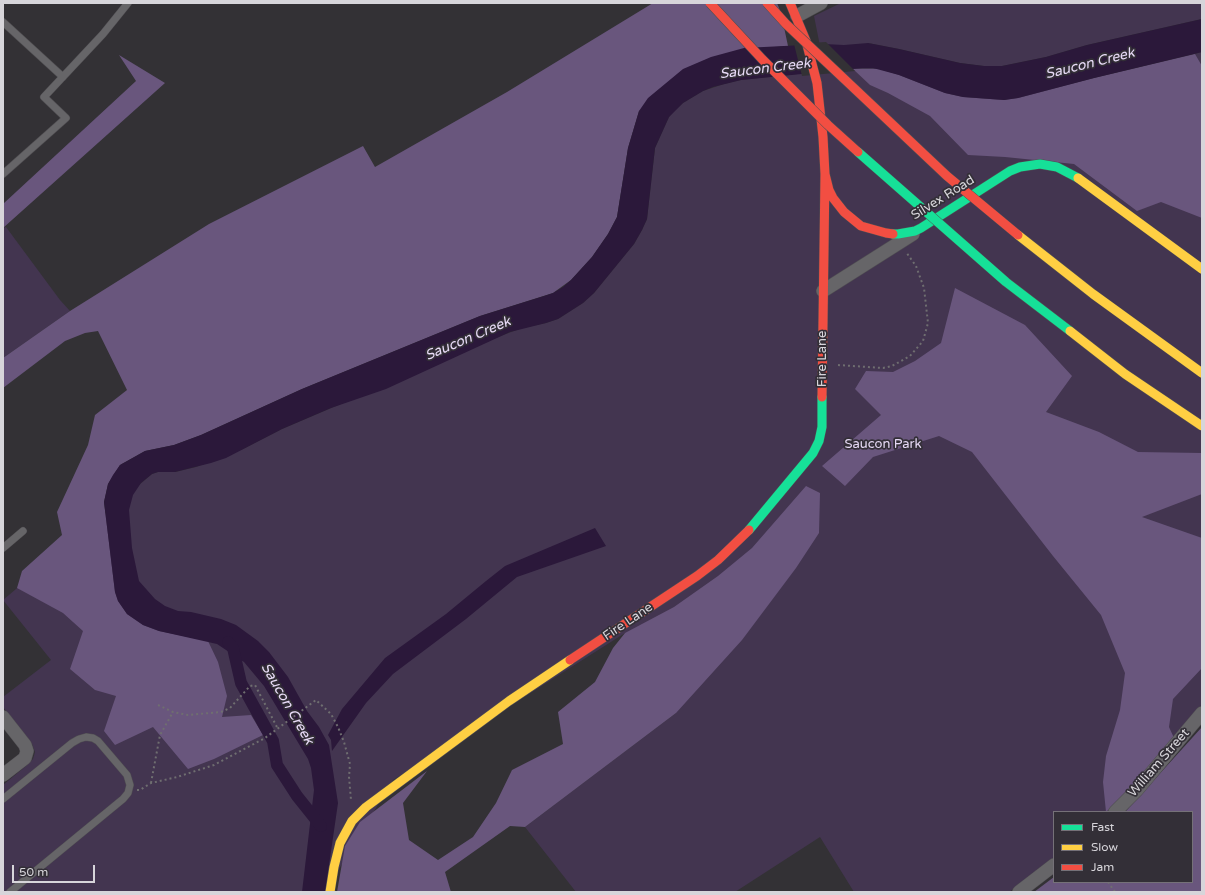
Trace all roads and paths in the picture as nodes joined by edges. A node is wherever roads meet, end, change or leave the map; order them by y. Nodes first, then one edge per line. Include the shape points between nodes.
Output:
1 (128, 3) edge
2 (710, 3) edge
3 (767, 3) edge
4 (790, 3) edge
5 (821, 3) edge
6 (796, 16) junction
7 (3, 22) edge
8 (63, 77) junction
9 (3, 174) edge
10 (825, 174) junction
11 (922, 228) junction
12 (899, 242) junction
13 (1202, 269) edge
14 (823, 291) junction
15 (823, 366) junction
16 (1202, 373) edge
17 (1202, 426) edge
18 (23, 531) dead end
19 (3, 548) edge
20 (158, 704) dead end
21 (173, 712) junction
22 (1202, 713) edge
23 (3, 717) edge
24 (278, 729) junction
25 (3, 775) edge
26 (151, 783) junction
27 (130, 789) junction
28 (3, 799) edge
29 (1116, 811) edge
30 (360, 813) junction
31 (1053, 866) edge
32 (1109, 883) edge
33 (10, 892) edge
34 (330, 892) edge
35 (1019, 892) edge
36 (1115, 892) edge

1 - 8 lane
2 - 17 main road, bridge via 828,125 1006,282 1125,374
3 - 16 main road, bridge via 834,71 953,181 1093,294
4 - 6 main road
5 - 6 street
6 - 10 main road, Silvex Road via 806,41 817,83
7 - 8 lane
8 - 9 lane via 44,97 66,118
10 - 11 main road, Silvex Road via 833,198 849,218 861,226 878,232 898,234
10 - 14 main road, Fire Lane
11 - 12 street
11 - 13 main road, Silvex Road via 1010,171 1030,165 1050,166 1061,168 1077,177
12 - 14 street
12 - 15 path via 916,266 924,288 928,323 923,341 910,356 884,368
14 - 15 main road, Fire Lane
15 - 30 main road, Fire Lane via 822,427 819,441 813,452 743,536 697,576 509,701
18 - 19 lane
20 - 21 path
21 - 24 path via 188,715 220,712 230,708 250,686 255,685
21 - 26 path via 160,736
22 - 29 street, William Street
23 - 25 street via 27,751 24,758
24 - 26 path via 214,765
24 - 30 path via 316,700 330,714 344,742 350,764 352,801
26 - 27 path via 140,790
27 - 28 lane via 129,780 119,765 98,741 86,737 72,743
27 - 33 lane via 123,799
30 - 34 main road, Fire Lane via 340,843
31 - 35 street
32 - 36 path

